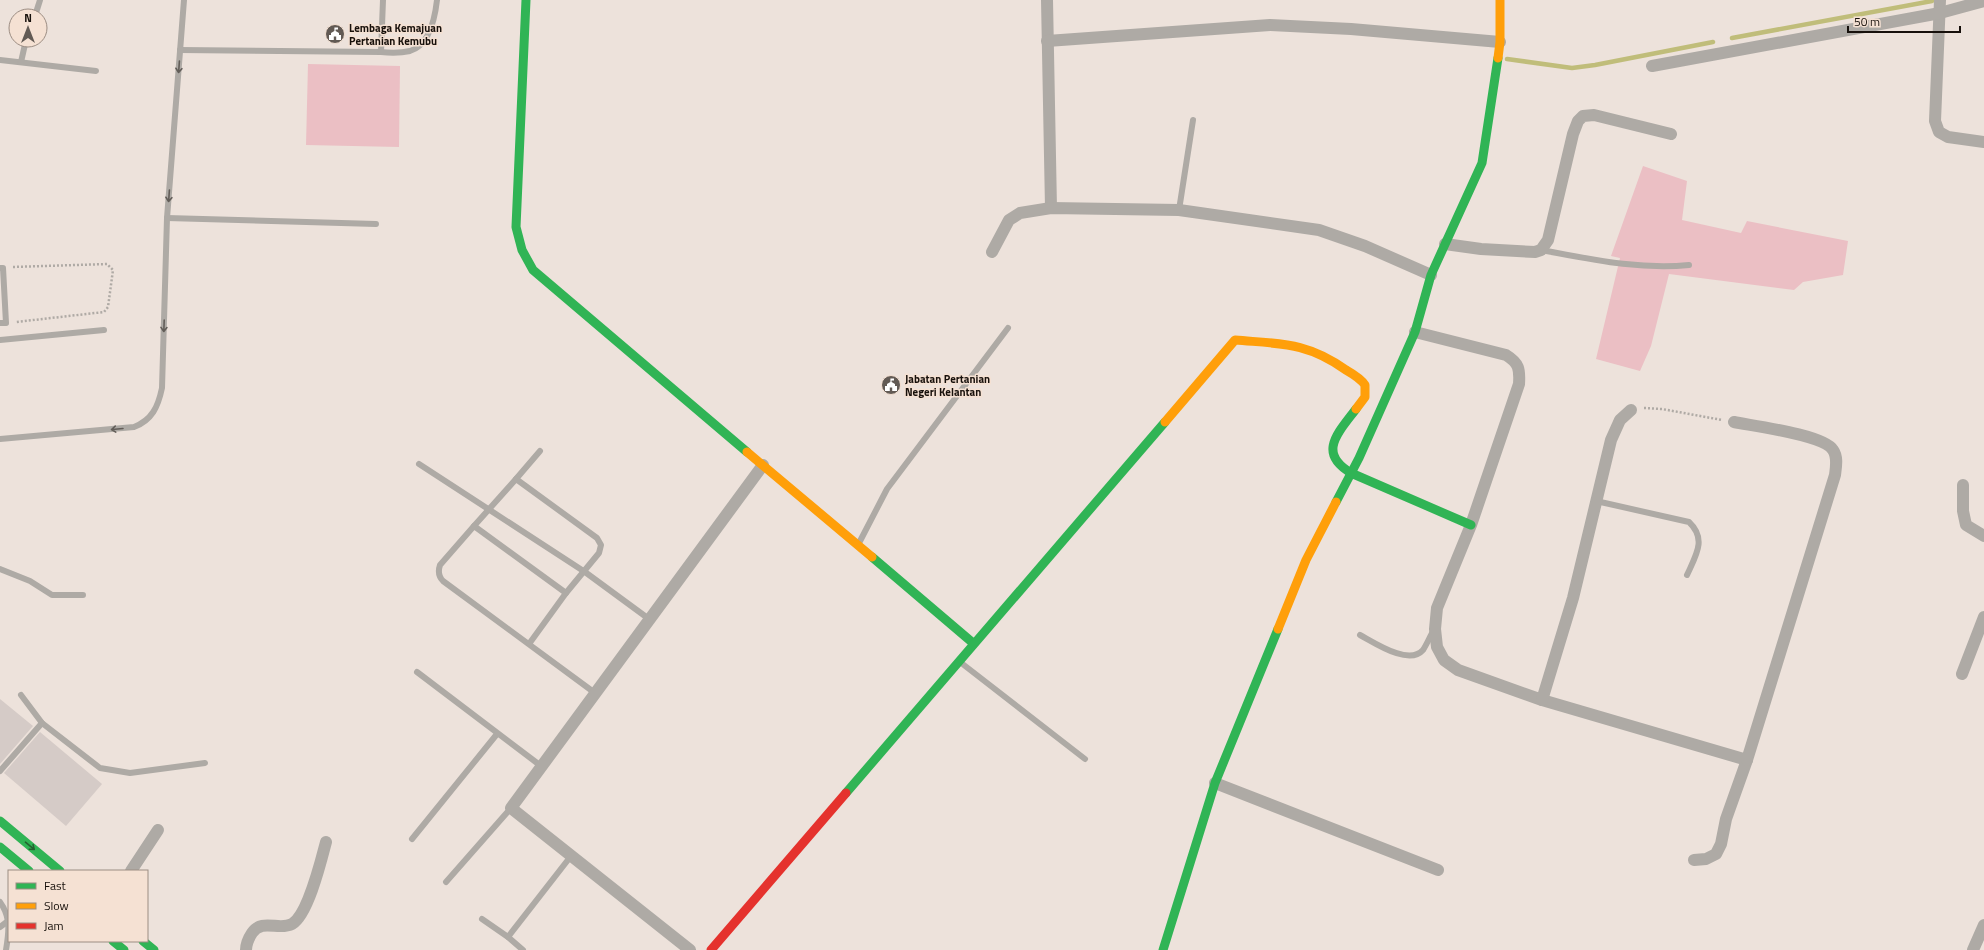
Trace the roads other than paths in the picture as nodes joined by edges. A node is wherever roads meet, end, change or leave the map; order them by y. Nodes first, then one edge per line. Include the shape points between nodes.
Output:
1 (184, 0) edge
2 (383, 0) edge
3 (437, 0) edge
4 (526, 0) edge
5 (1046, 0) edge
6 (1500, 0) edge
7 (1940, 0) edge
8 (1984, 1) edge
9 (1940, 13) junction
10 (1048, 41) junction
11 (1500, 42) junction
12 (24, 48) edge
13 (180, 50) junction
14 (381, 52) junction
15 (0, 60) edge
16 (21, 62) junction
17 (1652, 66) dead end
18 (96, 71) dead end
19 (1193, 120) dead end
20 (1671, 134) dead end
21 (1984, 142) edge
22 (1051, 208) junction
23 (1179, 210) junction
24 (167, 218) junction
25 (376, 224) dead end
26 (1446, 244) junction
27 (1541, 250) junction
28 (992, 252) dead end
29 (1689, 265) dead end
30 (2, 268) edge
31 (1431, 275) junction
32 (3, 323) edge
33 (1008, 328) dead end
34 (104, 330) dead end
35 (1415, 332) junction
36 (0, 340) edge
37 (1631, 410) road end
38 (1734, 422) road end
39 (0, 439) edge
40 (540, 451) dead end
41 (419, 464) dead end
42 (763, 465) junction
43 (1351, 473) junction
44 (516, 479) junction
45 (1963, 485) dead end
46 (1596, 501) junction
47 (488, 508) junction
48 (1471, 525) junction
49 (474, 526) junction
50 (1984, 536) edge
51 (858, 545) junction
52 (0, 569) edge
53 (585, 572) junction
54 (1688, 574) dead end
55 (566, 593) junction
56 (83, 595) dead end
57 (1984, 617) edge
58 (649, 619) junction
59 (1434, 629) junction
60 (1360, 635) dead end
61 (973, 643) junction
62 (529, 644) junction
63 (959, 660) junction
64 (417, 672) dead end
65 (1962, 674) dead end
66 (595, 693) junction
67 (21, 695) dead end
68 (1542, 700) junction
69 (42, 723) junction
70 (497, 734) junction
71 (1085, 758) dead end
72 (1747, 760) junction
73 (205, 763) dead end
74 (541, 766) junction
75 (0, 771) edge
76 (1215, 783) junction
77 (510, 808) junction
78 (0, 821) edge
79 (158, 830) dead end
80 (412, 839) dead end
81 (326, 842) dead end
82 (0, 847) edge
83 (571, 856) junction
84 (1694, 860) dead end
85 (28, 870) edge
86 (59, 870) edge
87 (132, 870) edge
88 (1438, 870) dead end
89 (446, 882) dead end
90 (0, 902) edge
91 (482, 919) dead end
92 (8, 921) edge
93 (1984, 925) edge
94 (0, 927) edge
95 (508, 937) junction
96 (114, 942) edge
97 (144, 942) edge
98 (6, 950) edge
99 (123, 950) edge
100 (154, 950) edge
101 (246, 950) edge
102 (523, 950) edge
103 (690, 950) edge
104 (711, 950) edge
105 (1163, 950) edge
106 (1973, 950) edge

1 - 13 lane
2 - 14 lane
3 - 14 lane via 432,26 425,39 411,50
4 - 42 main road via 516,227 522,255 533,270
5 - 10 street
6 - 11 main road
7 - 9 street
8 - 9 street
9 - 17 street
9 - 21 street via 1935,121 1939,132 1948,137
10 - 11 street via 1270,25
10 - 22 street
11 - 26 main road via 1482,163
12 - 16 lane
13 - 14 lane
13 -> 24 lane
15 - 16 lane
16 - 18 lane
19 - 23 lane
20 - 27 street via 1594,115 1583,116 1573,134 1548,240
22 - 23 street
22 - 28 street via 1015,215 1009,220
23 - 31 street via 1319,230 1365,246
24 - 25 lane
24 -> 39 lane via 162,388 157,407 151,416 144,423 134,427
26 - 27 street via 1481,249 1535,252
26 - 31 main road
27 - 29 lane via 1618,264 1670,267
30 - 32 lane
31 - 35 main road
33 - 51 lane via 887,489
34 - 36 lane
35 - 43 main road
35 - 48 street via 1506,355 1515,361 1519,373 1519,384
37 - 46 street via 1620,420 1610,440
38 - 72 street via 1824,442 1834,450 1836,462 1835,474
40 - 44 lane
41 - 47 lane
42 - 51 main road
42 - 58 street
43 - 48 main road
43 - 61 main road via 1334,461 1332,447 1365,397 1365,384 1328,357 1311,350 1235,340
43 - 76 main road via 1306,560
44 - 47 lane
44 - 53 lane via 600,541 599,553
45 - 50 street via 1966,524
46 - 54 lane via 1689,522 1696,529 1700,539
46 - 68 street via 1573,598
47 - 49 lane
47 - 53 lane
48 - 59 street via 1437,608
49 - 55 lane
49 - 62 lane via 440,565 440,578
51 - 61 main road
52 - 56 lane via 52,595
53 - 55 lane
53 - 58 lane
55 - 62 lane
57 - 65 street
58 - 66 street
59 - 60 lane via 1422,650 1415,655 1406,656
59 - 68 street via 1437,647 1444,660 1458,670
61 - 63 main road
62 - 66 lane
63 - 71 lane
63 - 104 main road
64 - 70 lane
66 - 74 street
67 - 69 lane
68 - 72 street
69 - 73 lane via 100,768 130,773
69 - 75 lane
70 - 74 lane
70 - 80 lane
72 - 84 street via 1716,854 1706,859
74 - 77 street
76 - 88 street
76 - 105 main road
77 - 83 street
77 - 89 lane
78 -> 86 main road
79 - 87 street
81 - 101 street via 311,893 301,916 292,924 256,928 246,942
82 - 85 main road
83 - 95 lane
83 - 103 street
90 - 92 lane
91 - 95 lane
92 - 94 lane
92 - 98 lane
93 - 106 street
95 - 102 lane
96 - 99 main road
97 - 100 main road

